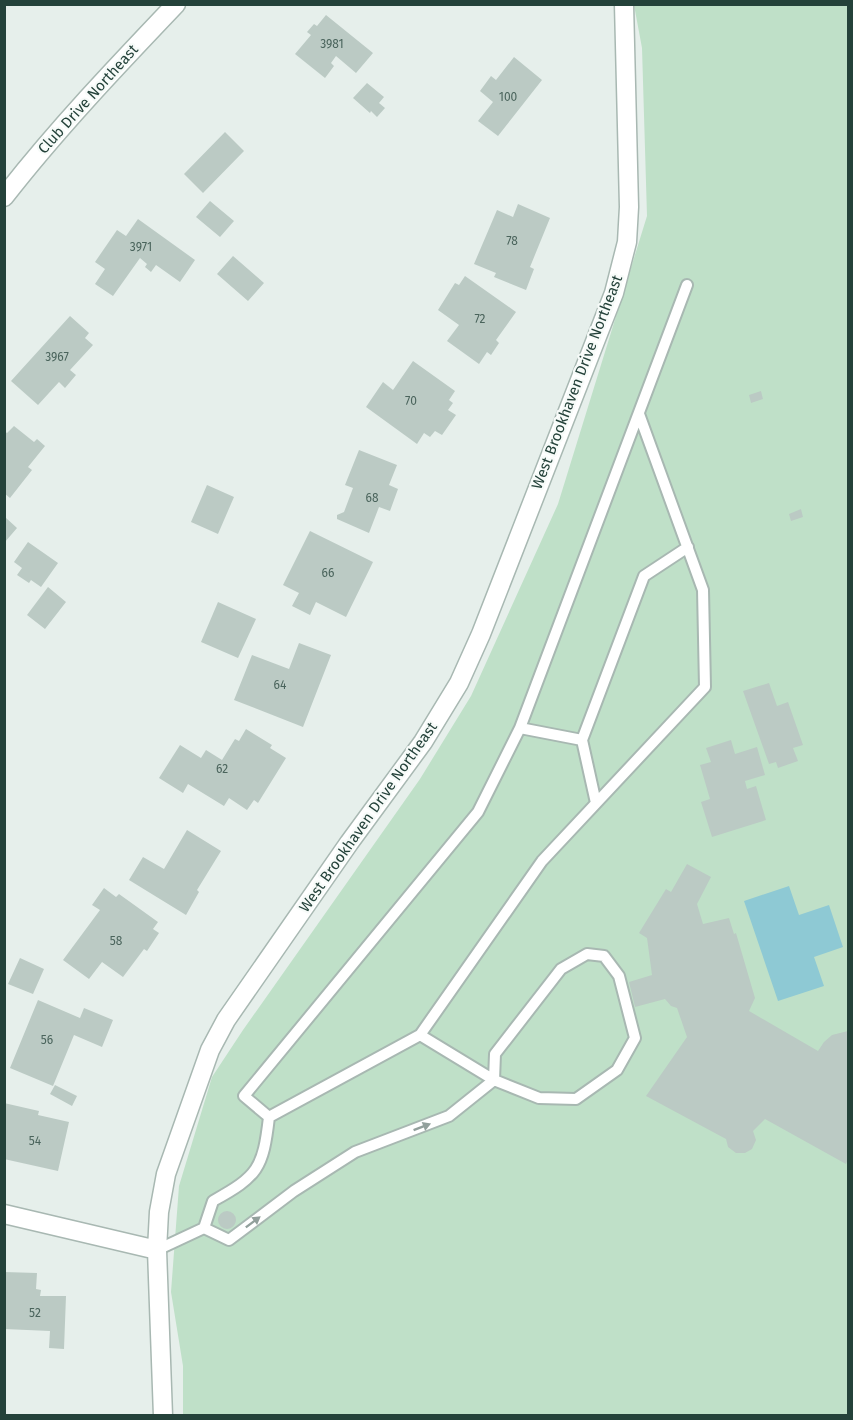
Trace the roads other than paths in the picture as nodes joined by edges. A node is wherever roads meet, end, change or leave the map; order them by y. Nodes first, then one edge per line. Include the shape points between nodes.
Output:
1 (176, 4) edge
2 (624, 4) edge
3 (4, 198) edge
4 (687, 285) dead end
5 (639, 414) junction
6 (688, 548) junction
7 (520, 728) junction
8 (582, 740) junction
9 (596, 803) junction
10 (420, 1035) junction
11 (494, 1080) junction
12 (269, 1117) junction
13 (4, 1214) edge
14 (204, 1228) junction
15 (157, 1250) junction
16 (163, 1416) edge

1 - 3 street, Club Drive Northeast via 39,152
2 - 15 street, West Brookhaven Drive Northeast via 629,207 627,242 614,293 459,682 423,742 226,1020 210,1050 166,1174
4 - 5 lane
5 - 6 lane
5 - 7 lane
6 - 8 lane via 644,576
6 - 9 lane via 704,590 705,687
7 - 8 lane
7 - 12 lane via 478,812 244,1096
8 - 9 lane
9 - 10 lane via 542,861
10 - 11 lane
10 - 12 lane
11 - 11 lane via 540,1098 576,1098 617,1070 635,1038 619,976 604,956 587,954 561,969 495,1054
14 -> 11 lane via 229,1240 294,1191 356,1152 449,1116
12 - 14 lane via 266,1147 258,1168 239,1186 213,1201
13 - 15 street
14 - 15 lane
15 - 16 street, West Brookhaven Drive Northeast

